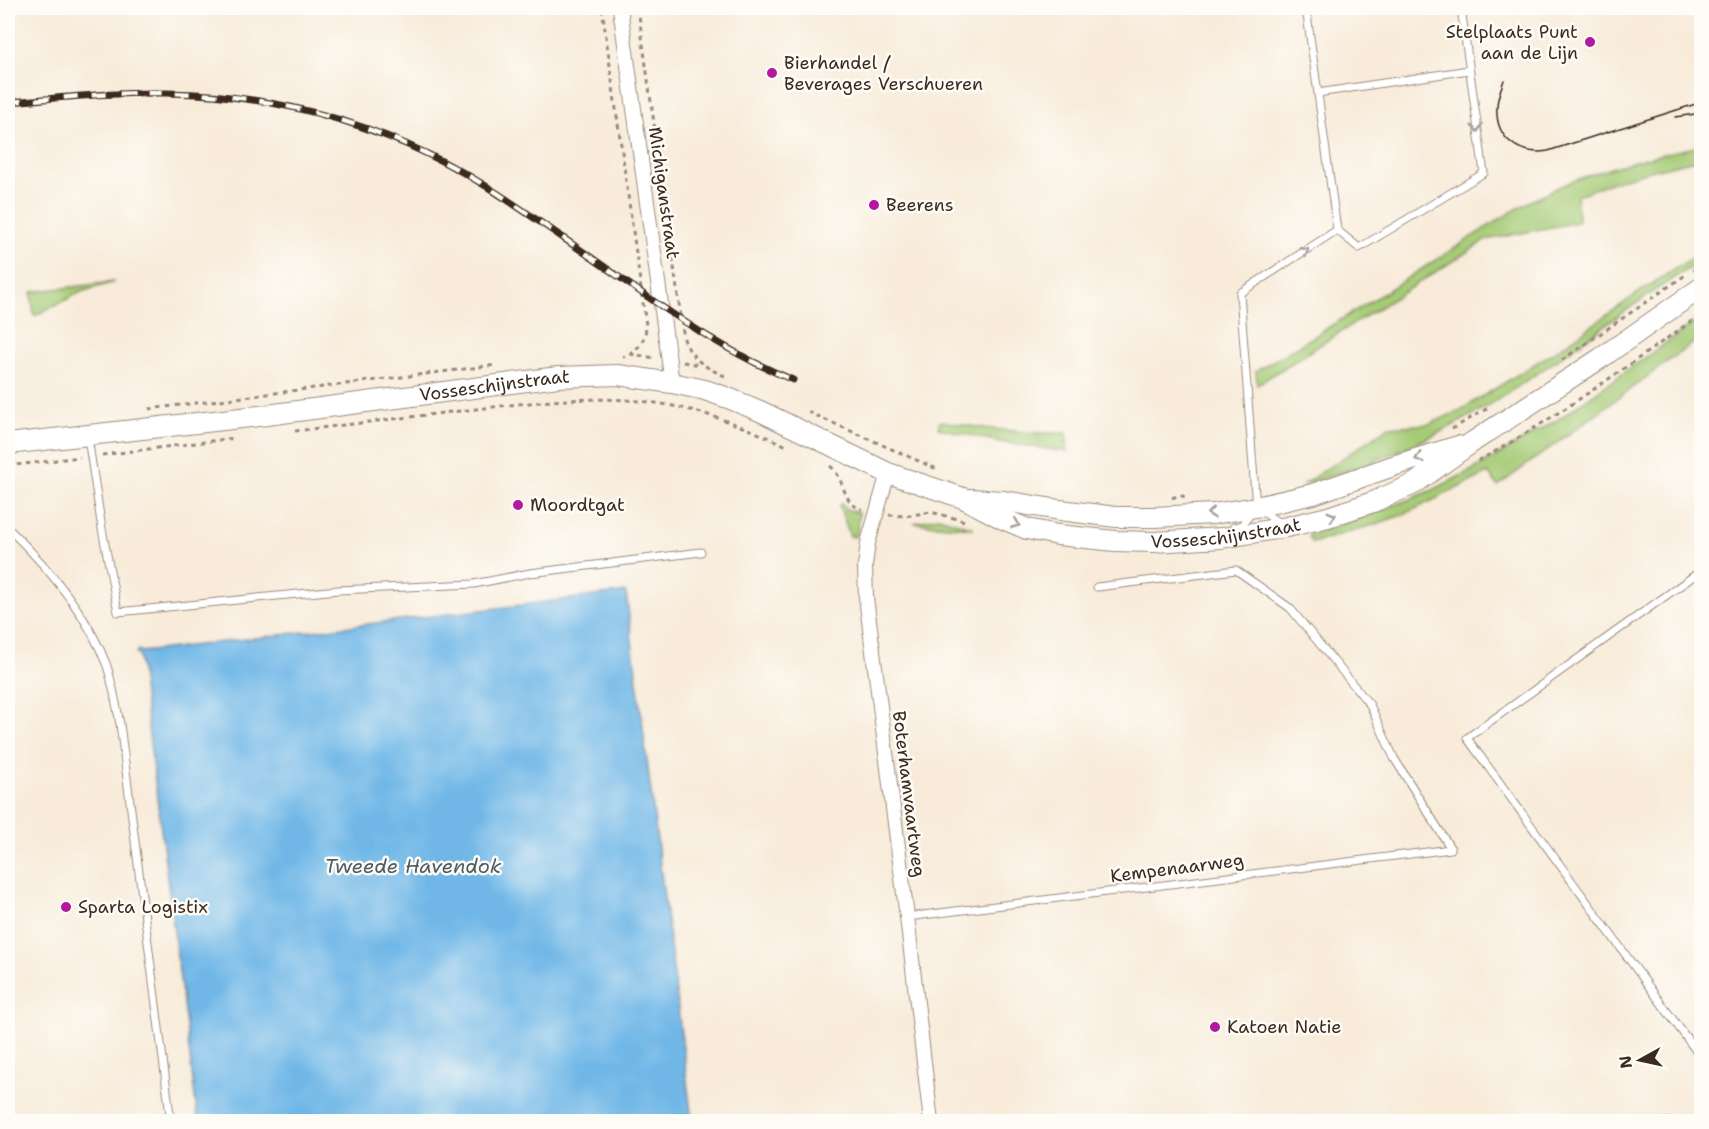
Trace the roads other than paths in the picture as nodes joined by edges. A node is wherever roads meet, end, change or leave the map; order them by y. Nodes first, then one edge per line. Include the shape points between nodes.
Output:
1 (620, 8) edge
2 (1306, 8) edge
3 (1461, 8) edge
4 (1469, 70) junction
5 (1318, 93) junction
6 (1337, 230) junction
7 (1701, 287) edge
8 (672, 383) junction
9 (88, 435) junction
10 (1474, 441) junction
11 (8, 444) edge
12 (888, 473) junction
13 (963, 498) junction
14 (1256, 507) junction
15 (1229, 527) dead end
16 (1287, 527) junction
17 (8, 528) edge
18 (1174, 533) dead end
19 (1153, 542) junction
20 (702, 552) dead end
21 (1701, 570) edge
22 (1097, 586) dead end
23 (907, 916) junction
24 (1701, 1059) edge
25 (171, 1122) edge
26 (931, 1122) edge
27 (1664, 1122) edge
28 (1671, 1122) edge

1 - 8 street, Michiganstraat
2 - 5 lane
3 - 4 lane
4 - 5 lane
4 -> 6 lane via 1484,173 1359,248
5 - 6 lane
14 -> 6 lane via 1240,293
7 - 10 street, Vosseschijnstraat
8 - 9 street, Vosseschijnstraat via 618,375 558,377
8 - 12 street, Vosseschijnstraat via 760,411
9 - 11 street, Vosseschijnstraat
9 - 20 lane via 118,612 338,590 474,584 530,573
10 -> 14 street, Vosseschijnstraat via 1330,489
16 -> 10 street, Vosseschijnstraat via 1350,510 1414,484
12 - 13 street, Vosseschijnstraat
12 - 23 street, Boterhamvaartweg via 868,543 866,597
14 -> 13 street, Vosseschijnstraat via 1195,515 1116,517
13 -> 19 street, Vosseschijnstraat via 1027,529
14 - 15 lane via 1241,526
14 - 16 lane
16 - 19 street, Vosseschijnstraat via 1222,538
17 - 25 lane via 52,575 84,622 113,686
18 - 19 lane
21 - 24 lane via 1467,738
22 - 23 lane, Kempenaarweg via 1236,570 1290,608 1370,705 1394,758 1451,849
23 - 26 street, Boterhamvaartweg
27 - 28 lane

